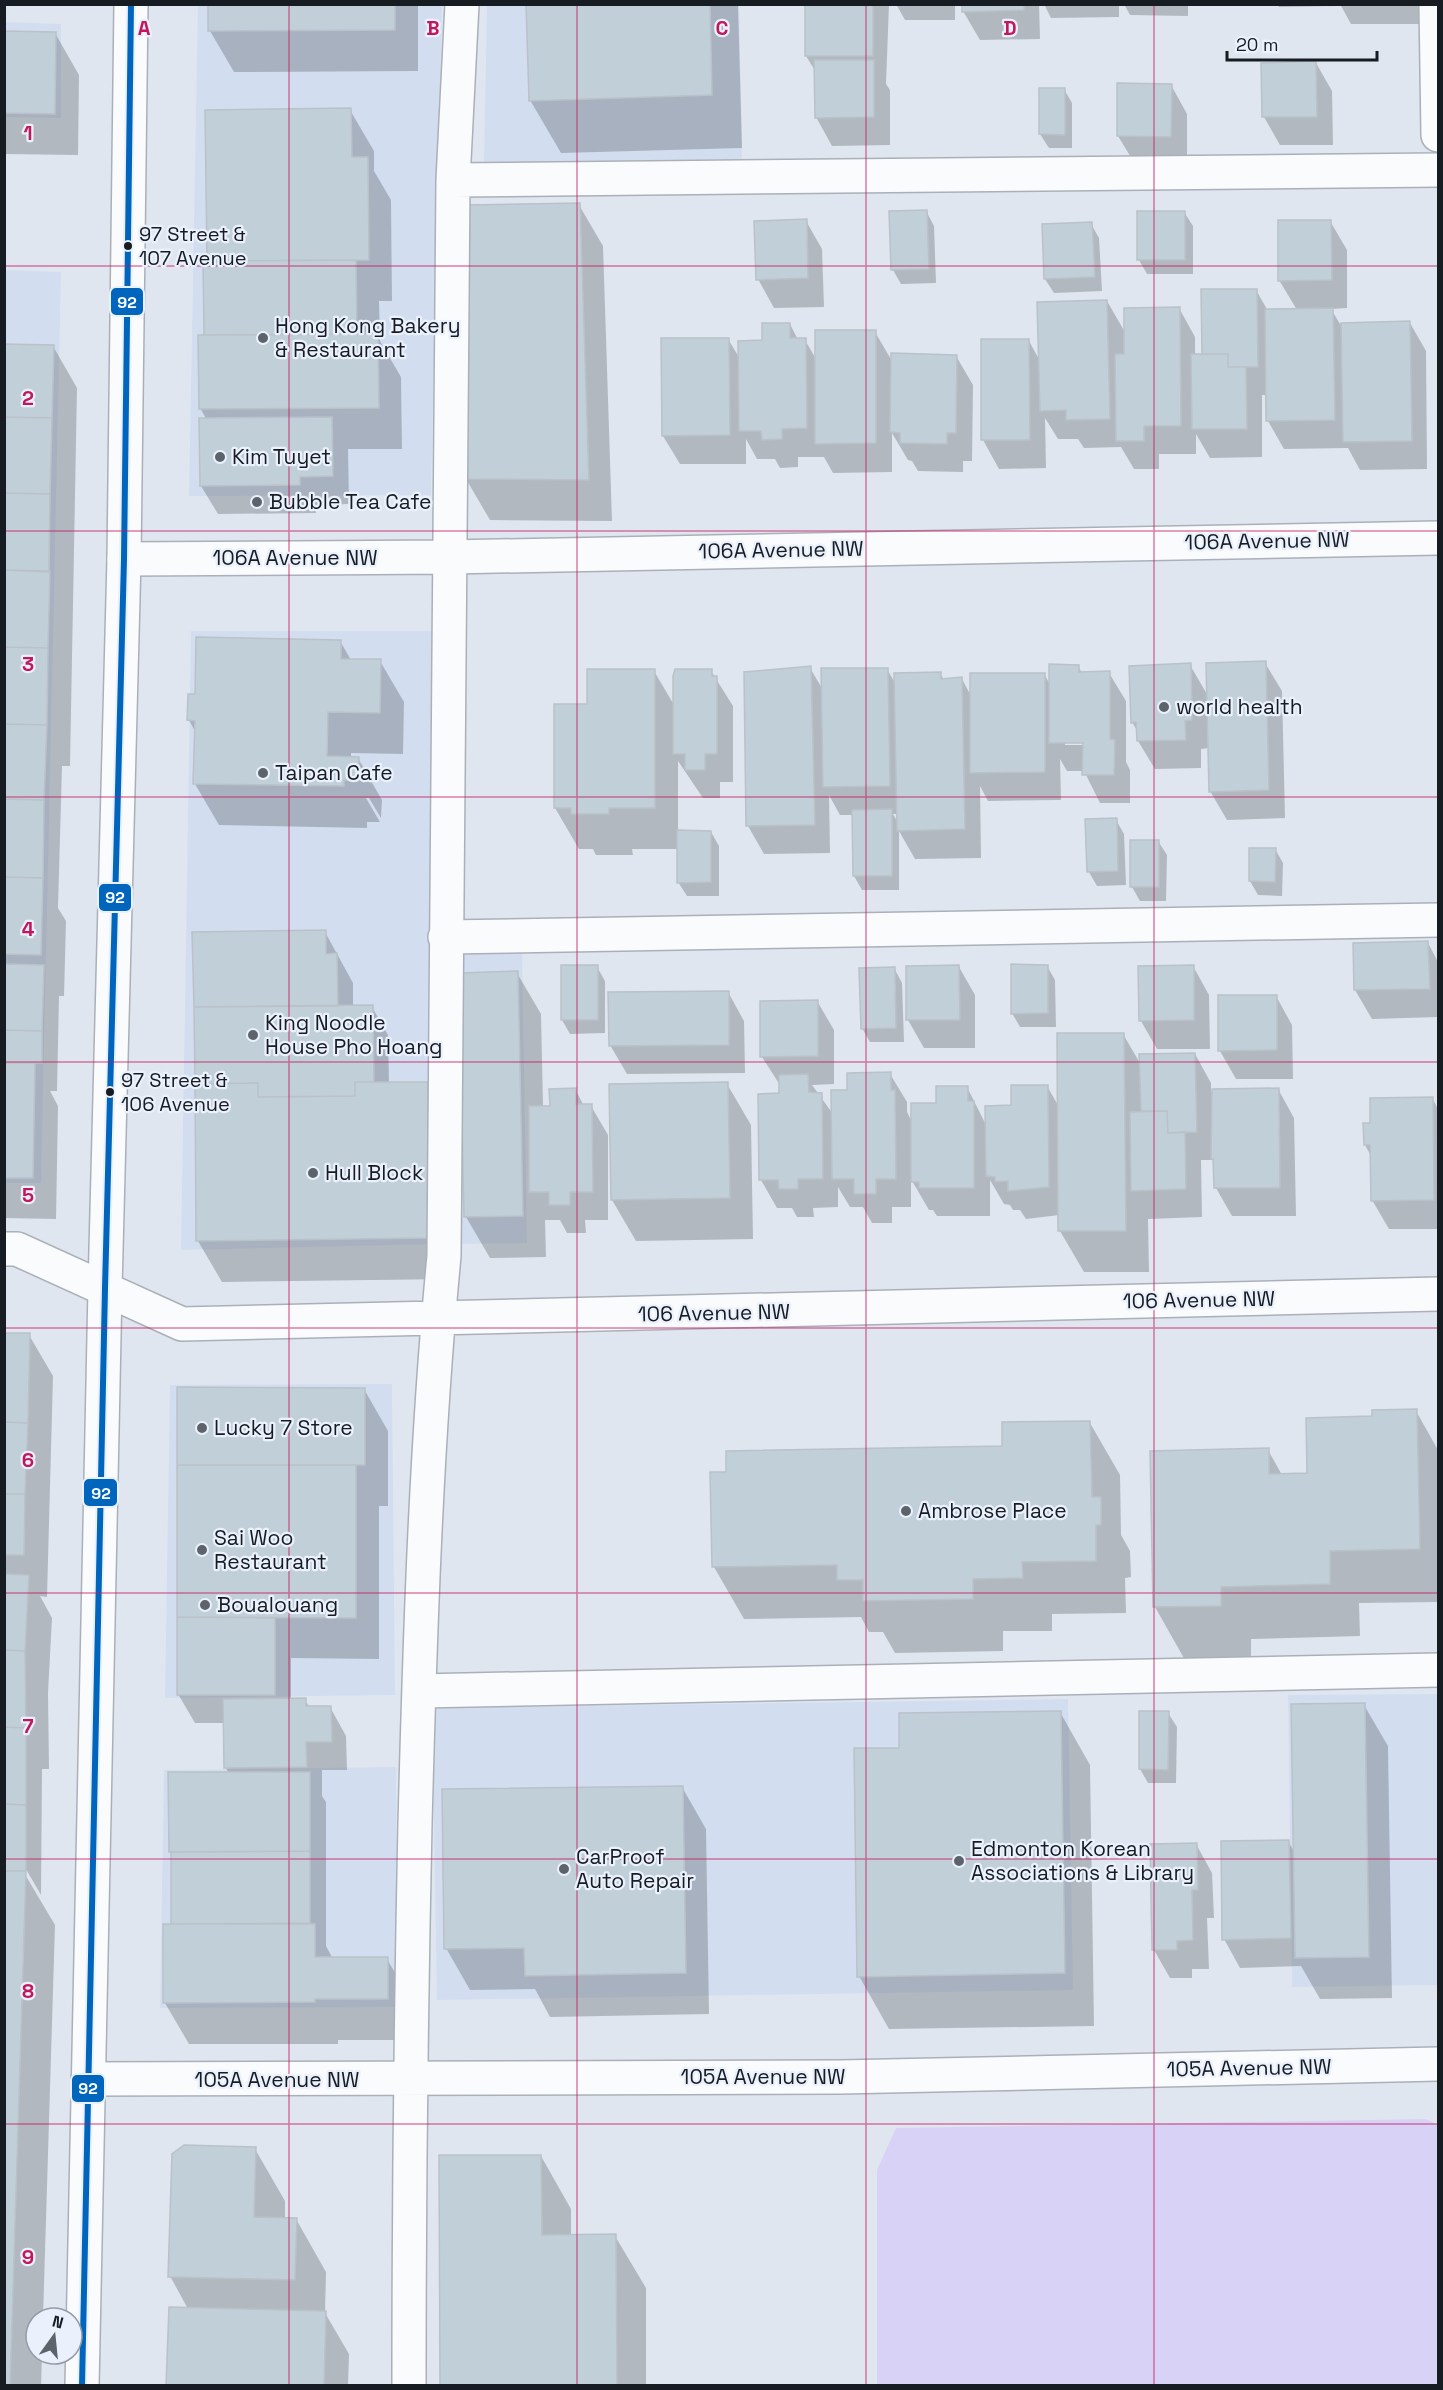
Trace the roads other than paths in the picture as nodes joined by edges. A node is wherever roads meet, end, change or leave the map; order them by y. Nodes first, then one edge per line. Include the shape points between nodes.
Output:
1 (130, 4) edge
2 (462, 4) edge
3 (1436, 4) edge
4 (1438, 135) edge
5 (1438, 170) edge
6 (453, 180) junction
7 (1438, 538) edge
8 (450, 557) junction
9 (124, 559) junction
10 (1438, 920) edge
11 (445, 937) junction
12 (4, 1249) edge
13 (105, 1288) junction
14 (1438, 1294) edge
15 (438, 1320) junction
16 (1438, 1670) edge
17 (418, 1691) junction
18 (1438, 2064) edge
19 (88, 2079) junction
20 (410, 2080) junction
21 (82, 2385) edge
22 (409, 2385) edge

1 - 9 street
2 - 6 street
3 - 4 street
5 - 6 street
6 - 8 street
7 - 8 street, 106A Avenue NW
8 - 9 street, 106A Avenue NW
8 - 11 street
9 - 13 street
10 - 11 street
11 - 15 street via 444,1256
12 - 13 street, 106 Avenue NW via 17,1249
13 - 15 street, 106 Avenue NW via 182,1324
13 - 19 street
14 - 15 street, 106 Avenue NW
15 - 17 street
16 - 17 street
17 - 20 street
18 - 20 street, 105A Avenue NW via 840,2077
19 - 20 street, 105A Avenue NW
19 - 21 street
20 - 22 street

